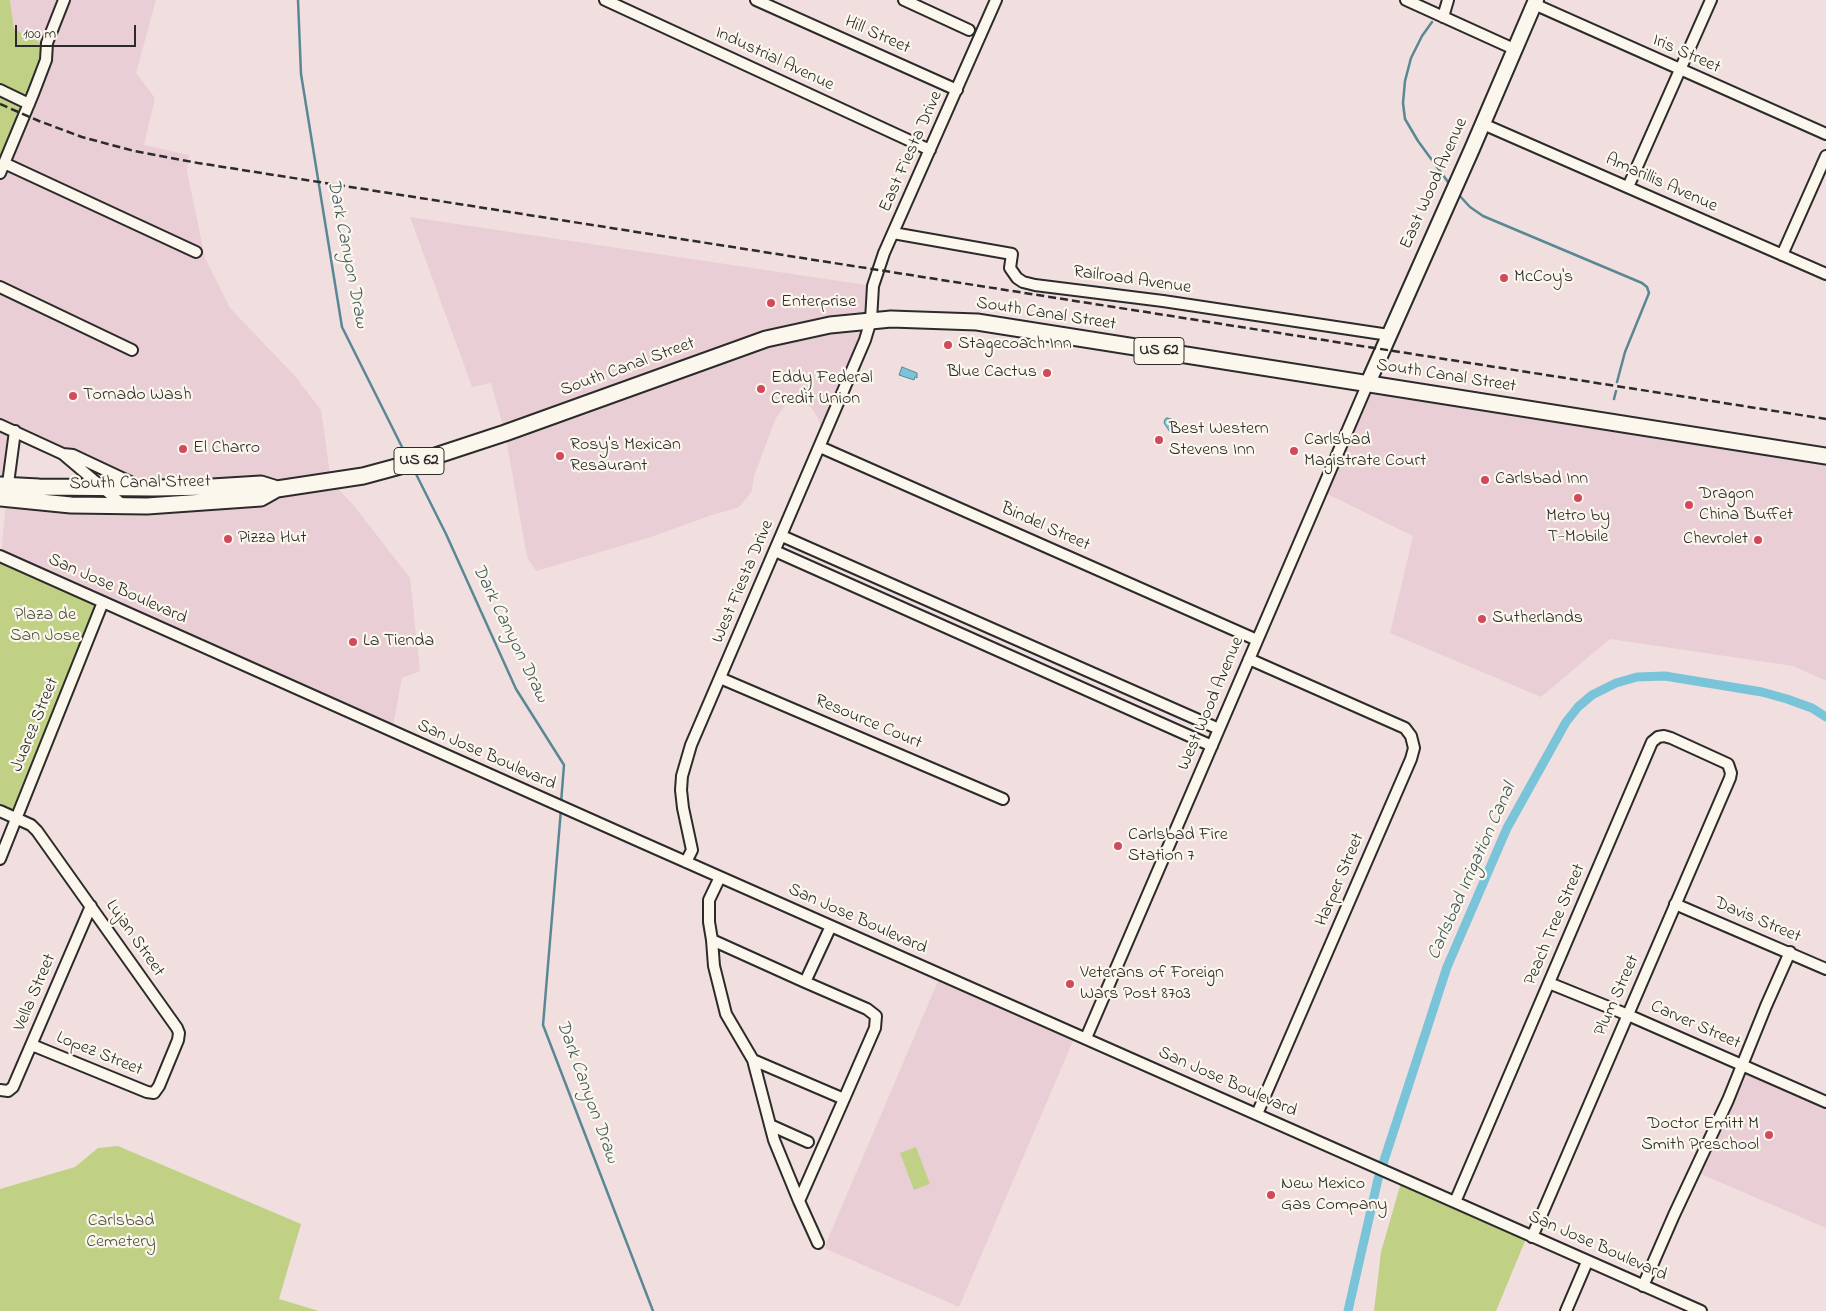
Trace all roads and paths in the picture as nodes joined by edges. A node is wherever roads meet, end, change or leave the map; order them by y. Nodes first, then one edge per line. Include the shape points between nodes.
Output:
1 (64, 0) edge
2 (604, 0) edge
3 (756, 0) edge
4 (904, 0) edge
5 (996, 0) edge
6 (1406, 0) edge
7 (1448, 0) edge
8 (1711, 0) edge
9 (1535, 2) edge
10 (1443, 17) junction
11 (969, 30) dead end
12 (1514, 49) junction
13 (1679, 70) junction
14 (0, 90) edge
15 (957, 90) junction
16 (29, 104) junction
17 (1482, 124) junction
18 (1826, 134) edge
19 (930, 150) junction
20 (1826, 156) edge
21 (2, 168) edge
22 (1628, 187) junction
23 (893, 232) junction
24 (196, 252) dead end
25 (1782, 255) junction
26 (1826, 274) edge
27 (0, 287) edge
28 (871, 320) junction
29 (1389, 335) junction
30 (132, 350) dead end
31 (1368, 383) junction
32 (0, 424) edge
33 (15, 432) junction
34 (820, 447) junction
35 (63, 454) junction
36 (1826, 456) edge
37 (101, 488) junction
38 (142, 488) junction
39 (277, 489) junction
40 (3, 492) edge
41 (125, 506) junction
42 (782, 536) junction
43 (775, 551) junction
44 (0, 556) edge
45 (103, 602) junction
46 (1257, 640) junction
47 (1249, 659) junction
48 (720, 678) junction
49 (1219, 729) junction
50 (1212, 746) junction
51 (1729, 769) joint
52 (1003, 799) dead end
53 (0, 811) edge
54 (16, 818) junction
55 (0, 860) edge
56 (686, 862) junction
57 (720, 877) junction
58 (1676, 904) junction
59 (91, 906) junction
60 (831, 926) junction
61 (712, 940) junction
62 (1790, 952) junction
63 (1826, 969) edge
64 (805, 982) junction
65 (1549, 983) junction
66 (1628, 1015) junction
67 (1086, 1038) junction
68 (32, 1045) junction
69 (753, 1060) junction
70 (1743, 1065) junction
71 (4, 1090) edge
72 (154, 1093) joint
73 (844, 1099) junction
74 (1826, 1102) edge
75 (1257, 1114) junction
76 (770, 1125) junction
77 (808, 1142) dead end
78 (799, 1201) junction
79 (1455, 1202) junction
80 (1532, 1237) junction
81 (818, 1243) dead end
82 (1587, 1262) junction
83 (1643, 1286) junction
84 (1566, 1311) edge
85 (1701, 1311) edge

1 - 16 street
2 - 19 street, Industrial Avenue
3 - 15 street, Hill Street
4 - 11 street
5 - 15 street, East Fiesta Drive
6 - 10 street
7 - 10 street
8 - 13 street
9 - 12 main road, East Wood Avenue
9 - 13 street, Iris Street
10 - 12 street
12 - 17 main road, East Wood Avenue
13 - 18 street, Iris Street
13 - 22 street
14 - 16 street
15 - 19 street, East Fiesta Drive
16 - 21 street
17 - 22 street, Amarillis Avenue
17 - 29 main road, East Wood Avenue
19 - 23 street, East Fiesta Drive
20 - 25 street
21 - 24 street
22 - 25 street, Amarillis Avenue
23 - 28 street, East Fiesta Drive via 873,286
23 - 29 street, Railroad Avenue via 1012,254 1010,268 1017,278 1035,285 1162,300
25 - 26 street, Amarillis Avenue
27 - 30 street
28 - 31 highway, South Canal Street / US 62 via 977,322
28 - 34 street, West Fiesta Drive
28 - 39 highway, South Canal Street / US 62 via 822,326 766,339 505,433 396,468
29 - 31 main road, East Wood Avenue
31 - 36 highway, South Canal Street / US 62
31 - 46 street, West Wood Avenue
32 - 33 street
33 - 35 street
33 - 40 street
34 - 42 street, West Fiesta Drive
34 - 46 street, Bindel Street
35 - 37 street
35 - 38 street via 73,455
37 - 38 highway, South Canal Street / US 62
37 - 40 highway, South Canal Street / US 62
37 - 41 street
38 - 39 highway, South Canal Street / US 62 via 261,484
39 - 41 highway, South Canal Street / US 62 via 261,498 176,506
40 - 41 highway, South Canal Street / US 62 via 71,505
42 - 43 street, West Fiesta Drive
42 - 49 street
43 - 48 street, West Fiesta Drive
43 - 50 street
44 - 45 street, San Jose Boulevard
45 - 54 street, Juarez Street
45 - 56 street, San Jose Boulevard
46 - 47 street, West Wood Avenue
47 - 49 street, West Wood Avenue
47 - 75 street, Harper Street via 1405,728 1411,736 1414,753
48 - 52 street, Resource Court
48 - 56 street, West Fiesta Drive via 691,745 682,776 683,808 692,850
49 - 50 street, West Wood Avenue
50 - 67 street, West Wood Avenue
51 - 58 street, Plum Street via 1730,778
51 - 65 street, Peach Tree Street via 1728,764 1671,738 1664,736 1652,742
53 - 54 street, Lujan Street
54 - 55 street, Juarez Street
54 - 59 street, Lujan Street via 37,831
56 - 57 street, San Jose Boulevard
57 - 60 street, San Jose Boulevard
57 - 61 street via 709,900
58 - 62 street, Davis Street
58 - 66 street, Plum Street
59 - 68 street, Vella Street
59 - 72 street, Lujan Street via 177,1028 179,1034 174,1049
60 - 64 street
60 - 67 street, San Jose Boulevard
61 - 64 street
61 - 69 street via 714,966 726,1014
62 - 63 street, Davis Street
62 - 70 street
64 - 73 street via 876,1016 875,1028
65 - 66 street, Carver Street
65 - 79 street, Peach Tree Street
66 - 70 street, Carver Street
66 - 80 street, Plum Street
67 - 75 street, San Jose Boulevard
68 - 71 street, Vella Street via 13,1087
68 - 72 street, Lopez Street
69 - 73 street
69 - 76 street
70 - 74 street, Carver Street
70 - 83 street
73 - 78 street
75 - 79 street, San Jose Boulevard
76 - 77 street
76 - 78 street
78 - 81 street
79 - 80 street, San Jose Boulevard
80 - 82 street, San Jose Boulevard
82 - 83 street, San Jose Boulevard
82 - 84 street
83 - 85 street, San Jose Boulevard

